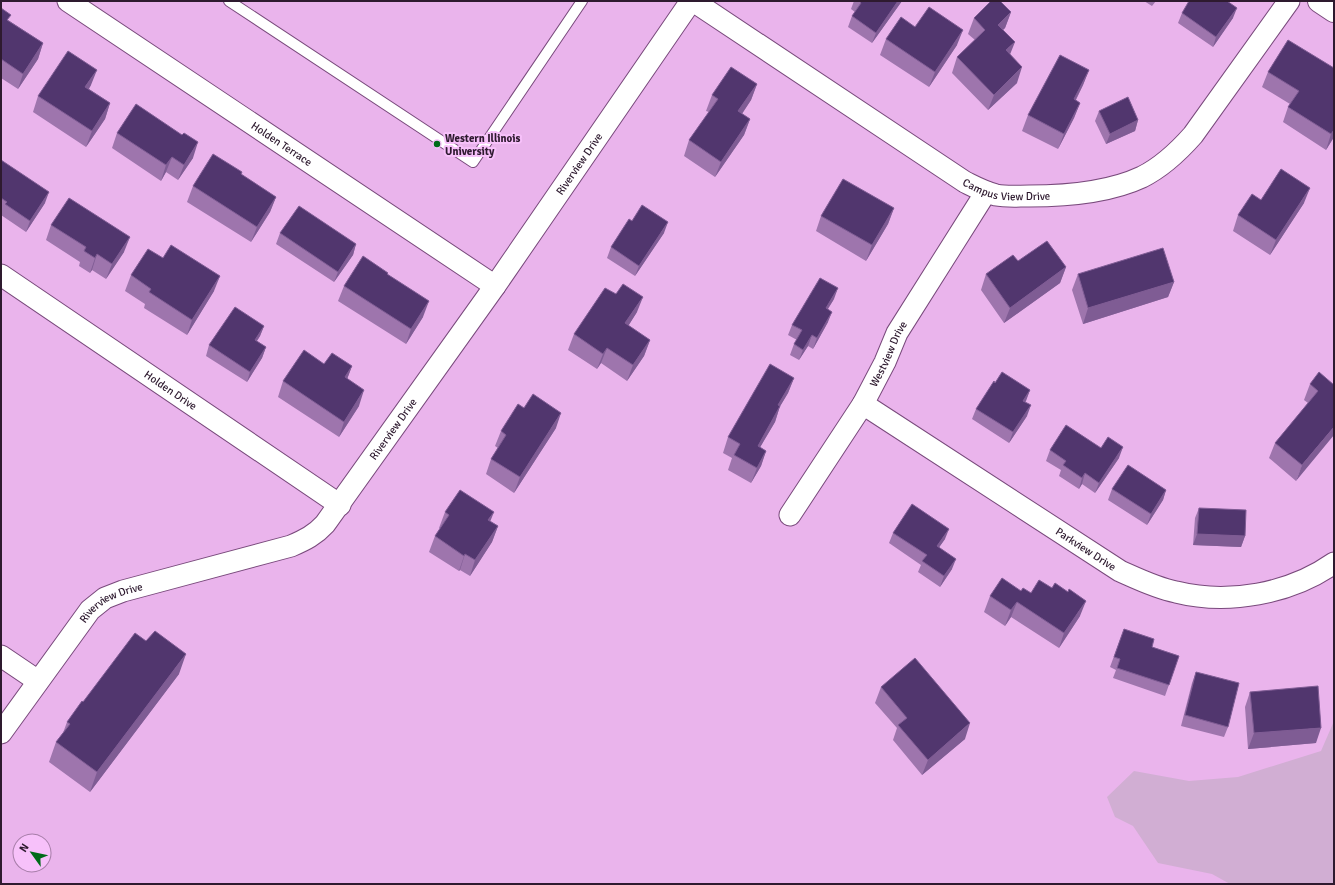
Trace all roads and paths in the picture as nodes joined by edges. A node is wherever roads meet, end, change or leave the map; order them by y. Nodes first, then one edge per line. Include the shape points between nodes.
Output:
1 (68, 1) edge
2 (229, 1) edge
3 (582, 1) edge
4 (692, 1) edge
5 (1289, 1) edge
6 (1319, 1) edge
7 (1334, 11) edge
8 (986, 192) junction
9 (1, 275) edge
10 (495, 286) junction
11 (863, 404) junction
12 (340, 505) junction
13 (790, 515) dead end
14 (1334, 563) edge
15 (1, 656) edge
16 (38, 681) junction
17 (1, 733) edge

1 - 10 street, Holden Terrace
2 - 3 lane via 473,162
4 - 8 street, Campus View Drive via 965,182
4 - 10 street, Riverview Drive
5 - 8 street, Campus View Drive via 1193,135 1176,154 1160,166 1124,184 1087,192 1014,197
6 - 7 street
8 - 11 street, Westview Drive via 897,333
9 - 12 street, Holden Drive
10 - 12 street, Riverview Drive
11 - 13 street, Westview Drive
11 - 14 street, Parkview Drive via 1120,571 1147,584 1208,597 1239,596 1299,582
12 - 16 street, Riverview Drive via 325,524 304,541 105,598 90,610
15 - 16 street
16 - 17 street, Riverview Drive

